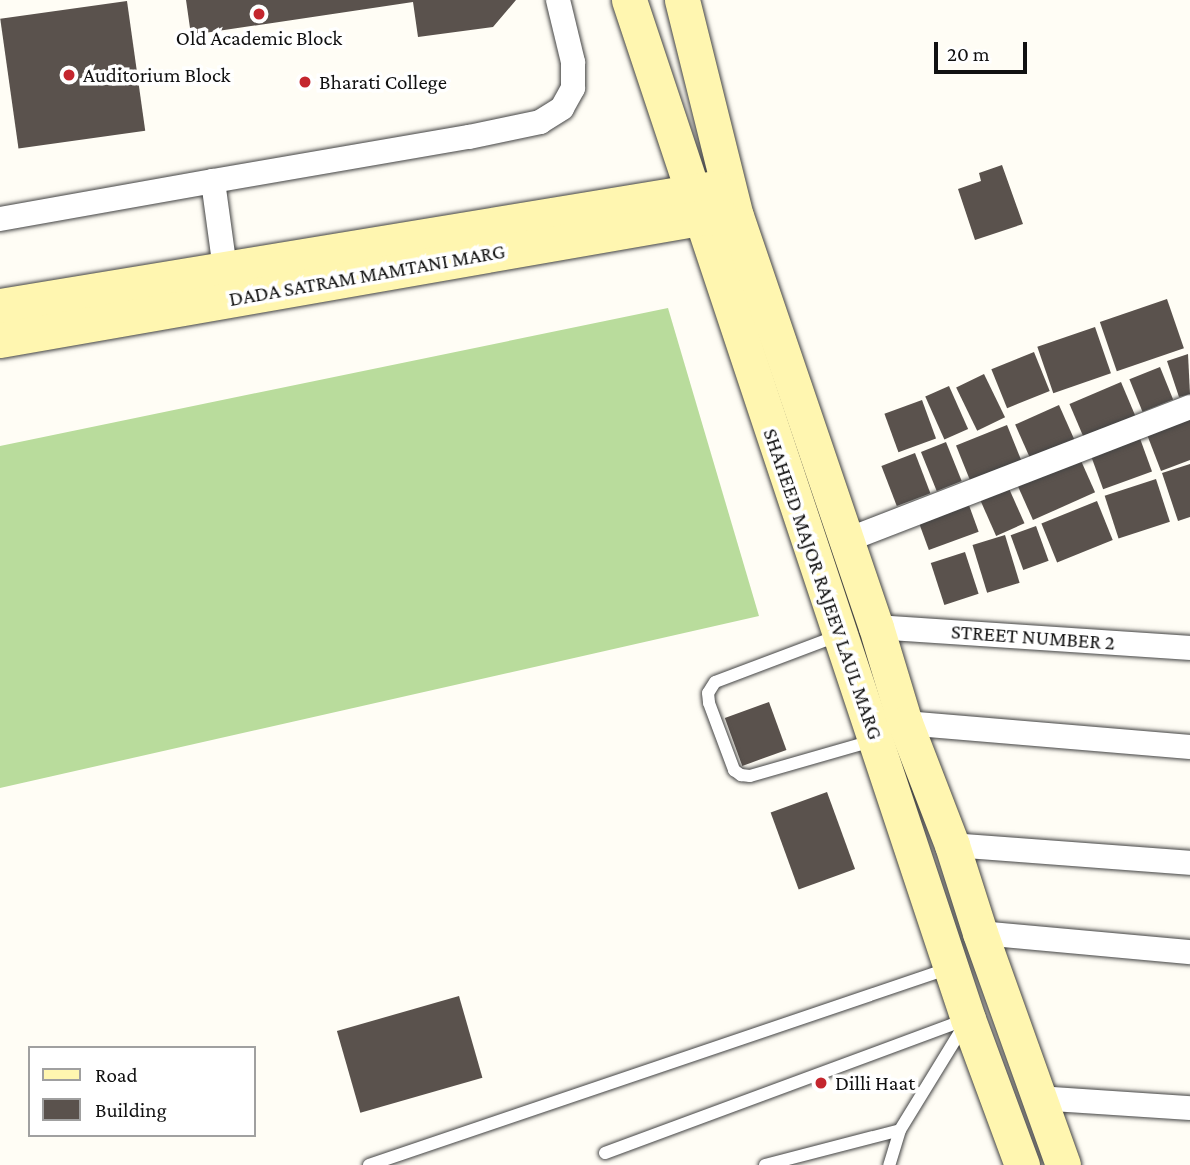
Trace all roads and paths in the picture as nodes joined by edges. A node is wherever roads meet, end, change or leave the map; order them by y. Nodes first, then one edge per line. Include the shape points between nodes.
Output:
1 (558, 0) edge
2 (629, 0) edge
3 (682, 0) edge
4 (213, 181) junction
5 (731, 201) junction
6 (695, 205) junction
7 (0, 219) edge
8 (225, 269) junction
9 (0, 306) edge
10 (0, 340) edge
11 (1190, 407) edge
12 (847, 540) junction
13 (876, 627) junction
14 (840, 635) junction
15 (1190, 648) edge
16 (890, 732) junction
17 (1190, 747) edge
18 (952, 845) junction
19 (1190, 863) edge
20 (980, 933) junction
21 (1190, 952) edge
22 (953, 967) junction
23 (968, 1019) junction
24 (1038, 1098) junction
25 (1190, 1108) edge
26 (900, 1130) junction
27 (605, 1153) dead end
28 (369, 1165) edge
29 (765, 1165) edge
30 (889, 1165) edge
31 (1023, 1165) edge
32 (1063, 1165) edge

1 - 4 street via 573,62 573,88 562,108 540,122
2 - 6 street, SHAHEED MAJOR RAJEEV LAUL MARG
3 - 5 street, SHAHEED MAJOR RAJEEV LAUL MARG
4 - 7 street
4 - 8 street
5 - 6 street, DADA SATRAM MAMTANI MARG
5 - 12 street, SHAHEED MAJOR RAJEEV LAUL MARG
6 - 8 street, DADA SATRAM MAMTANI MARG
6 - 10 street, DADA SATRAM MAMTANI MARG
6 - 14 street, SHAHEED MAJOR RAJEEV LAUL MARG
8 - 9 street, DADA SATRAM MAMTANI MARG
11 - 12 street
12 - 13 street, SHAHEED MAJOR RAJEEV LAUL MARG
13 - 15 street, STREET NUMBER 2
13 - 16 street, SHAHEED MAJOR RAJEEV LAUL MARG
14 - 16 street, SHAHEED MAJOR RAJEEV LAUL MARG
14 - 16 lane via 715,682 708,692 709,703 734,770 750,776
16 - 17 street
16 - 18 street, SHAHEED MAJOR RAJEEV LAUL MARG
16 - 22 street, SHAHEED MAJOR RAJEEV LAUL MARG
18 - 19 street
18 - 20 street, SHAHEED MAJOR RAJEEV LAUL MARG
20 - 21 street
20 - 24 street, SHAHEED MAJOR RAJEEV LAUL MARG
22 - 23 street, SHAHEED MAJOR RAJEEV LAUL MARG
22 - 28 lane
23 - 26 lane
23 - 27 lane
23 - 31 street, SHAHEED MAJOR RAJEEV LAUL MARG
24 - 25 street
24 - 32 street, SHAHEED MAJOR RAJEEV LAUL MARG
26 - 29 lane
26 - 30 lane

